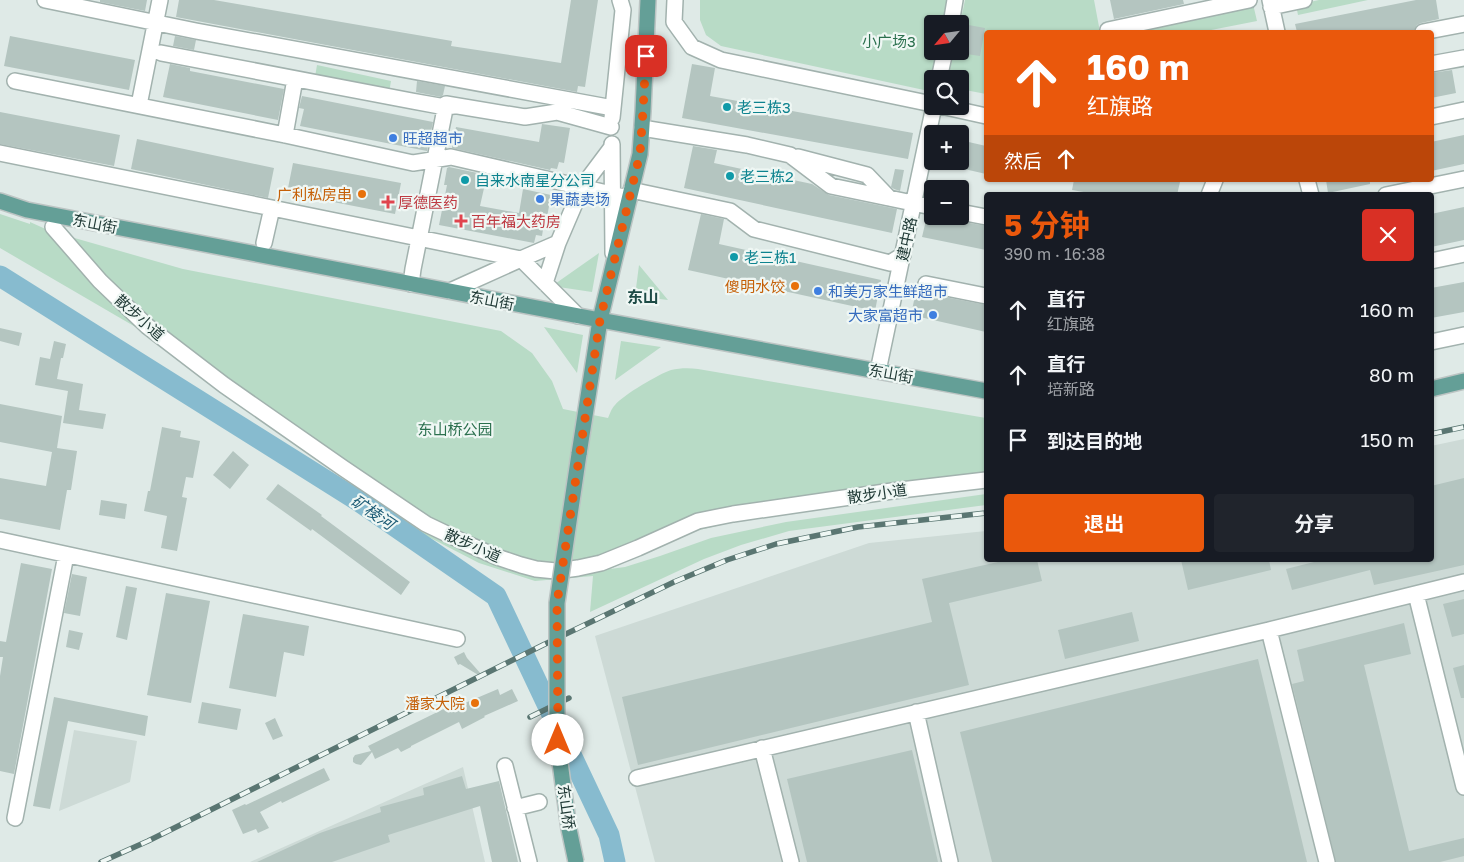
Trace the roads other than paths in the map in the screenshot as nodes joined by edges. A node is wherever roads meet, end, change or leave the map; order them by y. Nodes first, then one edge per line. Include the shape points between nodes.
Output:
1 (45, 0) edge
2 (160, 0) edge
3 (620, 0) edge
4 (648, 0) edge
5 (675, 0) edge
6 (955, 0) edge
7 (1248, 0) edge
8 (1304, 0) edge
9 (1271, 3) edge
10 (952, 15) edge
11 (156, 22) junction
12 (1464, 24) edge
13 (1108, 30) dead end
14 (1277, 30) edge
15 (1433, 30) edge
16 (162, 53) dead end
17 (1464, 58) edge
18 (1434, 63) edge
19 (295, 79) junction
20 (15, 81) dead end
21 (924, 103) edge
22 (139, 106) junction
23 (452, 107) junction
24 (613, 108) junction
25 (1464, 110) edge
26 (969, 112) edge
27 (931, 115) edge
28 (1434, 115) edge
29 (984, 116) edge
30 (612, 127) junction
31 (642, 128) junction
32 (285, 135) junction
33 (612, 147) junction
34 (0, 153) edge
35 (434, 160) junction
36 (413, 164) junction
37 (1464, 178) edge
38 (429, 185) junction
39 (582, 187) junction
40 (1400, 192) edge
41 (612, 194) junction
42 (630, 194) junction
43 (0, 201) edge
44 (913, 204) junction
45 (924, 206) edge
46 (272, 208) junction
47 (969, 214) edge
48 (984, 217) edge
49 (53, 227) dead end
50 (420, 238) junction
51 (264, 243) dead end
52 (558, 243) junction
53 (902, 254) junction
54 (1464, 254) edge
55 (521, 259) junction
56 (1434, 260) edge
57 (614, 262) junction
58 (545, 283) junction
59 (411, 284) junction
60 (926, 284) dead end
61 (450, 291) junction
62 (984, 296) edge
63 (578, 316) junction
64 (600, 320) junction
65 (1464, 335) edge
66 (1434, 341) edge
67 (878, 371) junction
68 (1464, 381) edge
69 (1434, 388) edge
70 (984, 391) edge
71 (984, 480) edge
72 (0, 540) edge
73 (66, 555) junction
74 (1464, 582) edge
75 (1416, 594) junction
76 (1269, 630) junction
77 (457, 639) dead end
78 (916, 712) junction
79 (762, 748) junction
80 (505, 766) dead end
81 (637, 778) dead end
82 (1464, 786) edge
83 (539, 802) dead end
84 (515, 808) junction
85 (15, 818) dead end
86 (529, 862) edge
87 (576, 862) edge
88 (791, 862) edge
89 (950, 862) edge
90 (1327, 862) edge

1 - 11 street
2 - 11 street
3 - 24 street via 623,10
4 - 31 main road, 东山桥
5 - 21 street via 674,22 692,47 721,60
6 - 10 street
7 - 13 street
8 - 9 street
9 - 14 street
11 - 22 street
11 - 24 street
12 - 15 street
16 - 19 street
17 - 18 street
19 - 23 street
19 - 32 street
20 - 22 street
22 - 32 street
23 - 30 street via 525,117 557,112
23 - 35 street
24 - 30 street
25 - 28 street
26 - 29 street
27 - 44 street, 建中路
30 - 33 street
31 - 42 main road, 东山桥 via 640,154
31 - 44 street via 790,155 831,186
32 - 36 street
33 - 39 street
33 - 41 street
34 - 46 street
35 - 36 street
35 - 38 street
35 - 39 street via 451,157
36 - 38 street
37 - 40 street
38 - 50 street
39 - 41 street
39 - 52 street
41 - 42 street
41 - 57 street
42 - 53 street via 730,211 754,229 890,262
42 - 57 main road, 东山桥
43 - 59 main road, 东山街 via 27,210
44 - 45 street
44 - 53 street, 建中路
46 - 50 street
46 - 51 street
47 - 48 street
49 - 71 street, 散步小道 via 147,326 230,389 426,524 521,565 556,571 578,568 638,548 698,521
50 - 55 street
50 - 59 street
52 - 55 street
52 - 58 street
53 - 67 street, 建中路
54 - 56 street
55 - 58 street
55 - 61 street
57 - 64 main road, 东山桥
58 - 63 street
59 - 61 main road, 东山街
60 - 62 street
61 - 63 main road, 东山街
63 - 64 main road, 东山街
64 - 67 main road, 东山街
64 - 87 main road, 东山桥, bridge via 557,603 558,740
65 - 66 street
67 - 70 main road, 东山街
68 - 69 main road
72 - 73 street
73 - 77 street
73 - 85 street
74 - 75 street
75 - 76 street
75 - 82 street
76 - 78 street
76 - 90 street
78 - 79 street
78 - 89 street
79 - 81 street
79 - 88 street
80 - 84 street
83 - 84 street
84 - 86 street

